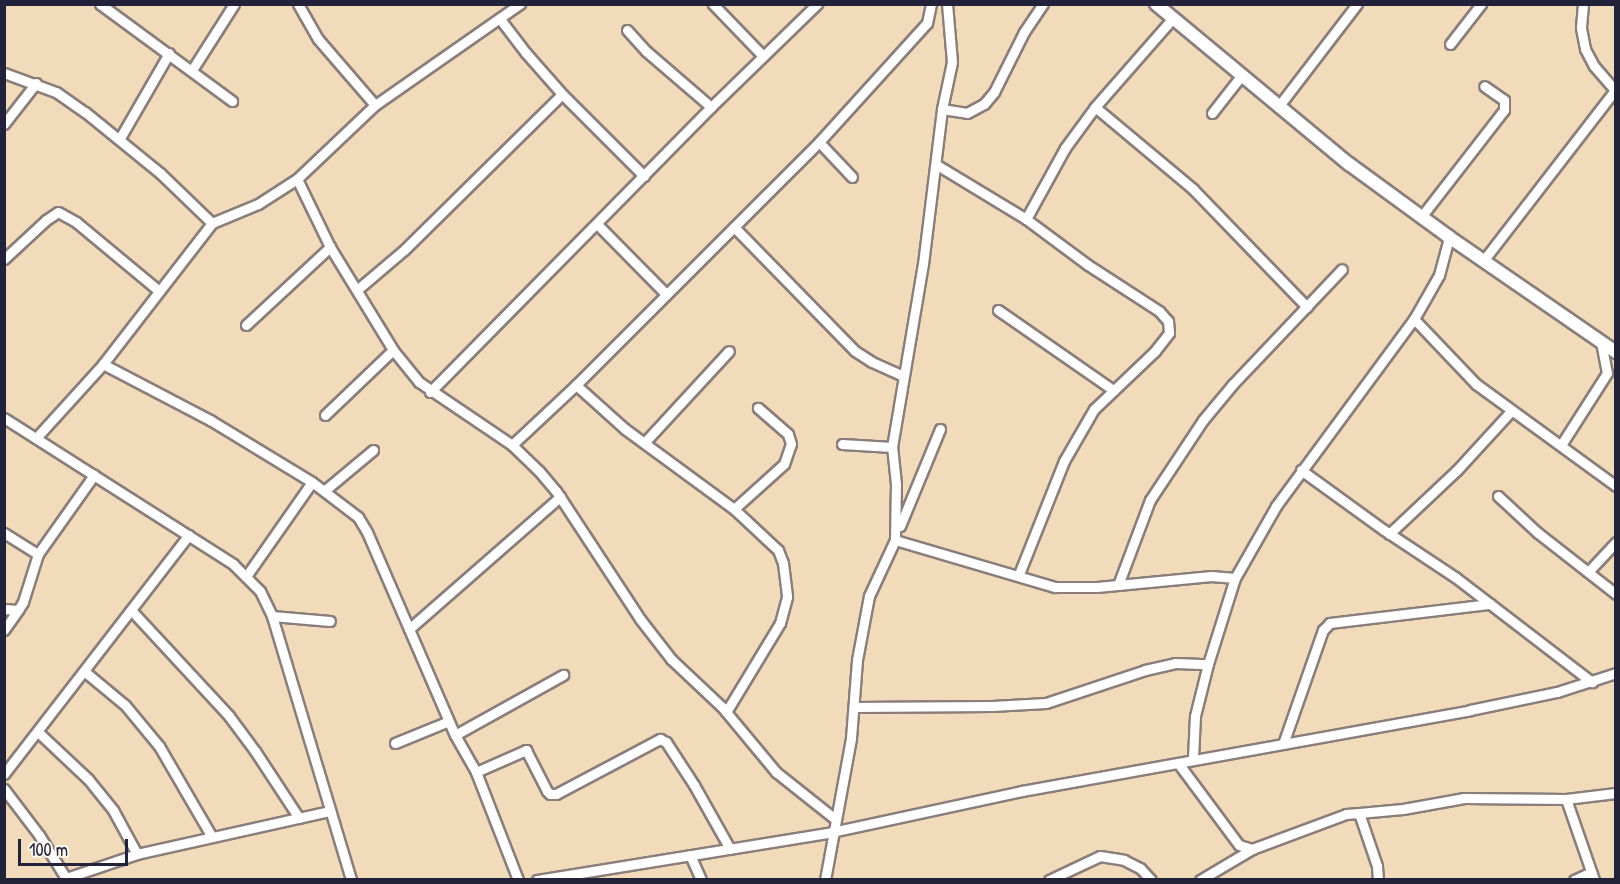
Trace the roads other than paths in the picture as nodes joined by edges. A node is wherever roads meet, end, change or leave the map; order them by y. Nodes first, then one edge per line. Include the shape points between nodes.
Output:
1 (100, 4) edge
2 (234, 4) edge
3 (298, 4) edge
4 (501, 4) edge
5 (520, 4) edge
6 (713, 4) edge
7 (817, 4) edge
8 (932, 4) edge
9 (1043, 4) edge
10 (1156, 4) edge
11 (1357, 4) edge
12 (1482, 4) edge
13 (1583, 4) edge
14 (947, 7) edge
15 (509, 13) junction
16 (1173, 18) junction
17 (500, 19) junction
18 (627, 30) dead end
19 (1450, 44) dead end
20 (169, 53) junction
21 (763, 56) junction
22 (192, 70) junction
23 (4, 73) edge
24 (1241, 76) junction
25 (36, 83) junction
26 (1484, 86) dead end
27 (1615, 91) edge
28 (562, 94) junction
29 (232, 101) dead end
30 (375, 105) junction
31 (711, 107) junction
32 (1095, 107) junction
33 (1278, 107) junction
34 (942, 109) junction
35 (1212, 113) dead end
36 (4, 124) edge
37 (120, 138) junction
38 (819, 142) junction
39 (937, 165) junction
40 (644, 176) junction
41 (852, 177) dead end
42 (297, 179) junction
43 (1421, 217) junction
44 (1026, 219) junction
45 (212, 223) junction
46 (597, 224) junction
47 (734, 227) junction
48 (1449, 237) junction
49 (330, 247) junction
50 (4, 259) edge
51 (1483, 261) junction
52 (1342, 269) dead end
53 (358, 289) junction
54 (159, 291) junction
55 (666, 294) junction
56 (1307, 307) junction
57 (998, 310) dead end
58 (1414, 319) junction
59 (246, 325) dead end
60 (1601, 342) junction
61 (393, 350) junction
62 (729, 351) dead end
63 (1616, 352) edge
64 (103, 364) junction
65 (1612, 370) edge
66 (903, 376) junction
67 (576, 385) junction
68 (1113, 390) junction
69 (430, 392) junction
70 (758, 408) dead end
71 (1511, 411) junction
72 (325, 415) dead end
73 (4, 418) edge
74 (940, 429) dead end
75 (36, 438) junction
76 (644, 443) junction
77 (842, 444) dead end
78 (512, 445) junction
79 (1561, 445) junction
80 (892, 447) junction
81 (373, 450) dead end
82 (1301, 470) junction
83 (94, 475) junction
84 (312, 482) junction
85 (896, 484) junction
86 (1616, 486) edge
87 (324, 491) junction
88 (912, 491) junction
89 (1498, 496) dead end
90 (560, 497) junction
91 (734, 510) junction
92 (900, 526) dead end
93 (4, 532) edge
94 (1389, 534) junction
95 (189, 535) junction
96 (895, 540) junction
97 (1616, 542) edge
98 (38, 554) junction
99 (1588, 572) junction
100 (1019, 574) junction
101 (247, 575) junction
102 (1235, 578) junction
103 (1118, 585) junction
104 (1616, 594) edge
105 (1490, 604) junction
106 (4, 609) edge
107 (18, 610) junction
108 (131, 610) junction
109 (272, 616) junction
110 (330, 621) dead end
111 (410, 628) junction
112 (4, 630) edge
113 (1208, 664) junction
114 (84, 671) junction
115 (1616, 673) edge
116 (562, 675) dead end
117 (1592, 682) junction
118 (855, 707) junction
119 (726, 712) junction
120 (449, 721) junction
121 (39, 733) junction
122 (455, 735) junction
123 (395, 743) dead end
124 (1283, 744) junction
125 (1193, 758) junction
126 (1178, 763) junction
127 (476, 772) junction
128 (4, 774) edge
129 (4, 789) edge
130 (1616, 793) edge
131 (1566, 799) junction
132 (330, 811) junction
133 (1359, 813) junction
134 (299, 818) junction
135 (835, 819) junction
136 (832, 832) junction
137 (212, 837) junction
138 (730, 849) junction
139 (1252, 849) junction
140 (137, 854) junction
141 (690, 855) junction
142 (1592, 876) edge
143 (66, 879) edge
144 (351, 879) edge
145 (518, 879) edge
146 (537, 879) edge
147 (701, 879) edge
148 (825, 879) edge
149 (1049, 879) edge
150 (1151, 879) edge
151 (1200, 879) edge
152 (1378, 879) edge
153 (1574, 879) edge

1 - 20 street
2 - 22 street
3 - 30 street via 318,39
4 - 15 street
5 - 15 street
6 - 21 street
7 - 21 street
8 - 14 street
8 - 38 street via 927,23
9 - 34 street via 984,104 967,113
10 - 16 main road
11 - 33 street
12 - 19 street
13 - 27 street via 1581,28 1585,49
14 - 34 street via 952,62
15 - 17 street
16 - 24 main road
16 - 32 street
17 - 28 street
17 - 30 street
18 - 31 street
20 - 22 street
20 - 37 street
21 - 31 street
22 - 29 street
23 - 25 street
24 - 33 main road
24 - 35 street
25 - 36 street
25 - 37 street via 56,92
26 - 43 street via 1504,100 1504,110
27 - 51 street
28 - 40 street
28 - 53 street via 404,250
30 - 42 street
31 - 40 street
32 - 44 street via 1065,148
32 - 56 street via 1192,189
33 - 43 main road
34 - 39 street
37 - 45 street
38 - 41 street
38 - 47 street
39 - 44 street
39 - 66 street
40 - 46 street
42 - 45 street via 258,204
42 - 49 street
43 - 48 main road
44 - 68 street via 1159,310 1168,321 1169,333 1155,351
45 - 54 street
46 - 55 street
46 - 69 street
47 - 55 street
47 - 66 street via 855,351
48 - 51 main road
48 - 58 street via 1439,275
49 - 53 street
49 - 59 street
50 - 54 street via 58,212 76,222
51 - 60 main road
52 - 56 street
53 - 61 street
54 - 64 street
55 - 67 street
56 - 103 street via 1233,384 1184,448 1150,500
57 - 68 street
58 - 71 street via 1461,370
58 - 82 street
60 - 63 main road
60 - 65 street
61 - 69 street
61 - 72 street
62 - 76 street
64 - 75 street
64 - 84 street via 210,420
65 - 79 street
66 - 80 street
67 - 76 street
67 - 78 street
68 - 100 street via 1094,409 1064,461
69 - 78 street
70 - 91 street via 788,434 791,444 784,464
71 - 79 street
71 - 94 street via 1457,470
73 - 75 street
74 - 88 street
75 - 83 street
76 - 91 street
77 - 80 street
78 - 90 street
79 - 86 street
80 - 85 street
81 - 87 street
82 - 94 street
82 - 102 street
83 - 95 street
83 - 98 street
84 - 87 street
84 - 101 street
85 - 88 street
85 - 96 street
87 - 111 street via 358,517
88 - 92 street
89 - 99 street
90 - 111 street
90 - 119 street via 640,619 671,659
91 - 119 street via 778,550 787,597 775,633
93 - 98 street
94 - 105 street
95 - 101 street
95 - 108 street
96 - 100 street
96 - 118 street via 869,596 857,660
97 - 99 street
98 - 107 street
99 - 104 street
100 - 103 street via 1055,586
101 - 109 street
102 - 103 street via 1211,576
102 - 113 street
105 - 117 street
105 - 124 street via 1330,623 1323,630
106 - 107 street
107 - 112 street
108 - 114 street
108 - 134 street via 229,716
109 - 110 street
109 - 132 street
111 - 120 street
113 - 118 street via 1175,663 1145,670 1046,703
113 - 125 street via 1195,716
114 - 121 street
114 - 137 street via 125,705 159,746
115 - 117 street
116 - 122 street
117 - 124 street via 1470,710
118 - 135 street
119 - 135 street via 776,772
120 - 122 street
120 - 123 street
121 - 128 street
121 - 140 street via 63,753 107,802
122 - 127 street
124 - 125 street
125 - 126 street
126 - 136 street via 1022,790
126 - 139 street via 1239,845
127 - 138 street via 526,750 547,791 556,794 660,739 666,742 694,785
127 - 145 street
129 - 143 street
130 - 131 street
131 - 133 street via 1464,798
131 - 142 street
132 - 134 street
132 - 144 street
133 - 139 street via 1346,814
133 - 152 street
134 - 137 street
135 - 136 street
136 - 138 street
136 - 148 street
137 - 140 street
138 - 141 street
139 - 151 street
140 - 143 street
141 - 146 street
141 - 147 street
142 - 153 street
149 - 150 street via 1100,856 1124,860

